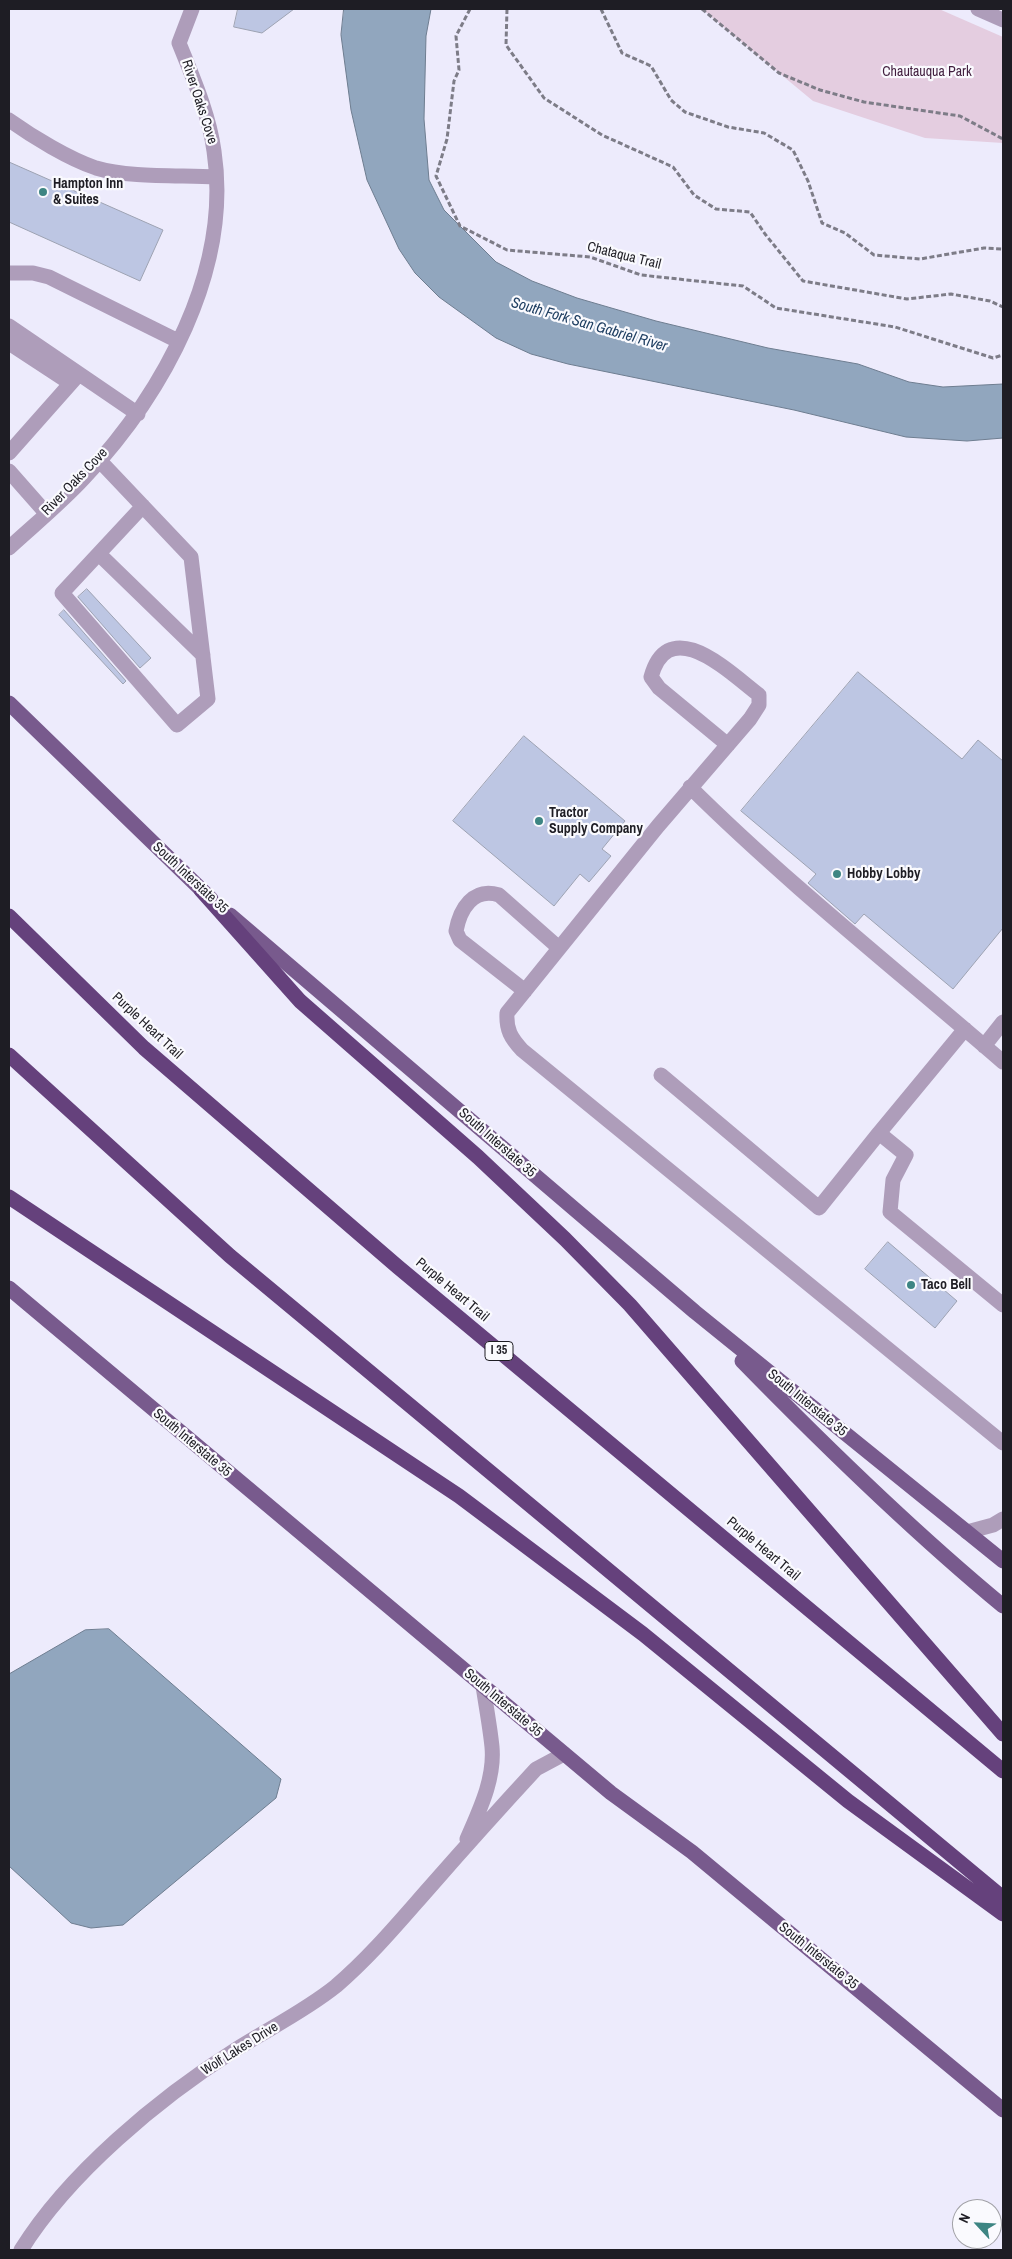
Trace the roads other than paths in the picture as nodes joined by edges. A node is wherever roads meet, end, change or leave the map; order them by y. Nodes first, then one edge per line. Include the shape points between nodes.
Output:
1 (192, 9) edge
2 (978, 9) edge
3 (1003, 20) edge
4 (9, 120) edge
5 (216, 177) junction
6 (9, 273) edge
7 (9, 326) edge
8 (178, 341) junction
9 (9, 343) edge
10 (75, 378) junction
11 (138, 414) junction
12 (9, 453) edge
13 (99, 460) junction
14 (9, 470) edge
15 (143, 506) junction
16 (46, 513) junction
17 (9, 548) edge
18 (98, 554) junction
19 (203, 655) junction
20 (9, 703) edge
21 (728, 745) junction
22 (690, 787) junction
23 (201, 890) junction
24 (9, 916) edge
25 (559, 948) junction
26 (525, 991) junction
27 (1003, 1022) edge
28 (965, 1029) junction
29 (984, 1046) junction
30 (9, 1055) edge
31 (1003, 1062) edge
32 (661, 1075) dead end
33 (879, 1133) junction
34 (9, 1198) edge
35 (9, 1288) edge
36 (1003, 1305) edge
37 (695, 1312) junction
38 (1003, 1443) edge
39 (1003, 1519) edge
40 (967, 1532) junction
41 (1003, 1561) edge
42 (1003, 1606) edge
43 (482, 1686) junction
44 (1003, 1734) edge
45 (564, 1754) junction
46 (1003, 1771) edge
47 (462, 1850) junction
48 (1003, 1898) edge
49 (1003, 1914) edge
50 (1003, 2110) edge
51 (21, 2250) edge

1 - 5 street, River Oaks Cove via 179,43 200,98 214,151
2 - 3 street
4 - 5 street via 75,160 98,169
5 - 8 street, River Oaks Cove via 217,209 208,264 188,324
6 - 8 street via 49,277
7 - 10 street
8 - 11 street, River Oaks Cove
9 - 10 street
10 - 11 street
10 - 12 street
11 - 13 street, River Oaks Cove
13 - 15 street
13 - 16 street, River Oaks Cove
14 - 16 street
15 - 18 street
15 - 19 street via 191,556
16 - 17 street, River Oaks Cove
18 - 19 street
18 - 19 street via 62,593 177,725 208,699
20 - 23 main road, South Interstate 35
21 - 21 street via 750,720 759,705 759,694 704,653 685,648 662,653 651,677 658,688
21 - 22 street
22 - 25 street
22 - 28 street via 808,896
23 - 37 main road, South Interstate 35
23 - 44 highway via 300,1001 478,1157 630,1305
24 - 46 highway, Purple Heart Trail / I 35 via 144,1048 376,1247
25 - 26 street
25 - 26 street via 499,895 490,892 475,896 464,906 456,931 460,940
26 - 38 street via 507,1013 506,1025 510,1037 522,1050
27 - 29 street
28 - 29 street
28 - 33 street
29 - 31 street
30 - 48 highway via 230,1256
32 - 33 street via 819,1208
33 - 36 street via 906,1155 893,1180 890,1212
34 - 49 highway via 459,1496 643,1634 848,1801
35 - 43 main road, South Interstate 35
37 - 40 main road, South Interstate 35
37 - 42 main road via 806,1427
39 - 40 street
40 - 41 main road, South Interstate 35
43 - 45 main road, South Interstate 35
43 - 47 street, Wolf Lakes Drive via 492,1749 489,1776 483,1801
45 - 47 street, Wolf Lakes Drive via 536,1769
45 - 50 main road, South Interstate 35 via 692,1852
47 - 51 street, Wolf Lakes Drive via 374,1951 336,1986 185,2084 140,2120 69,2186

